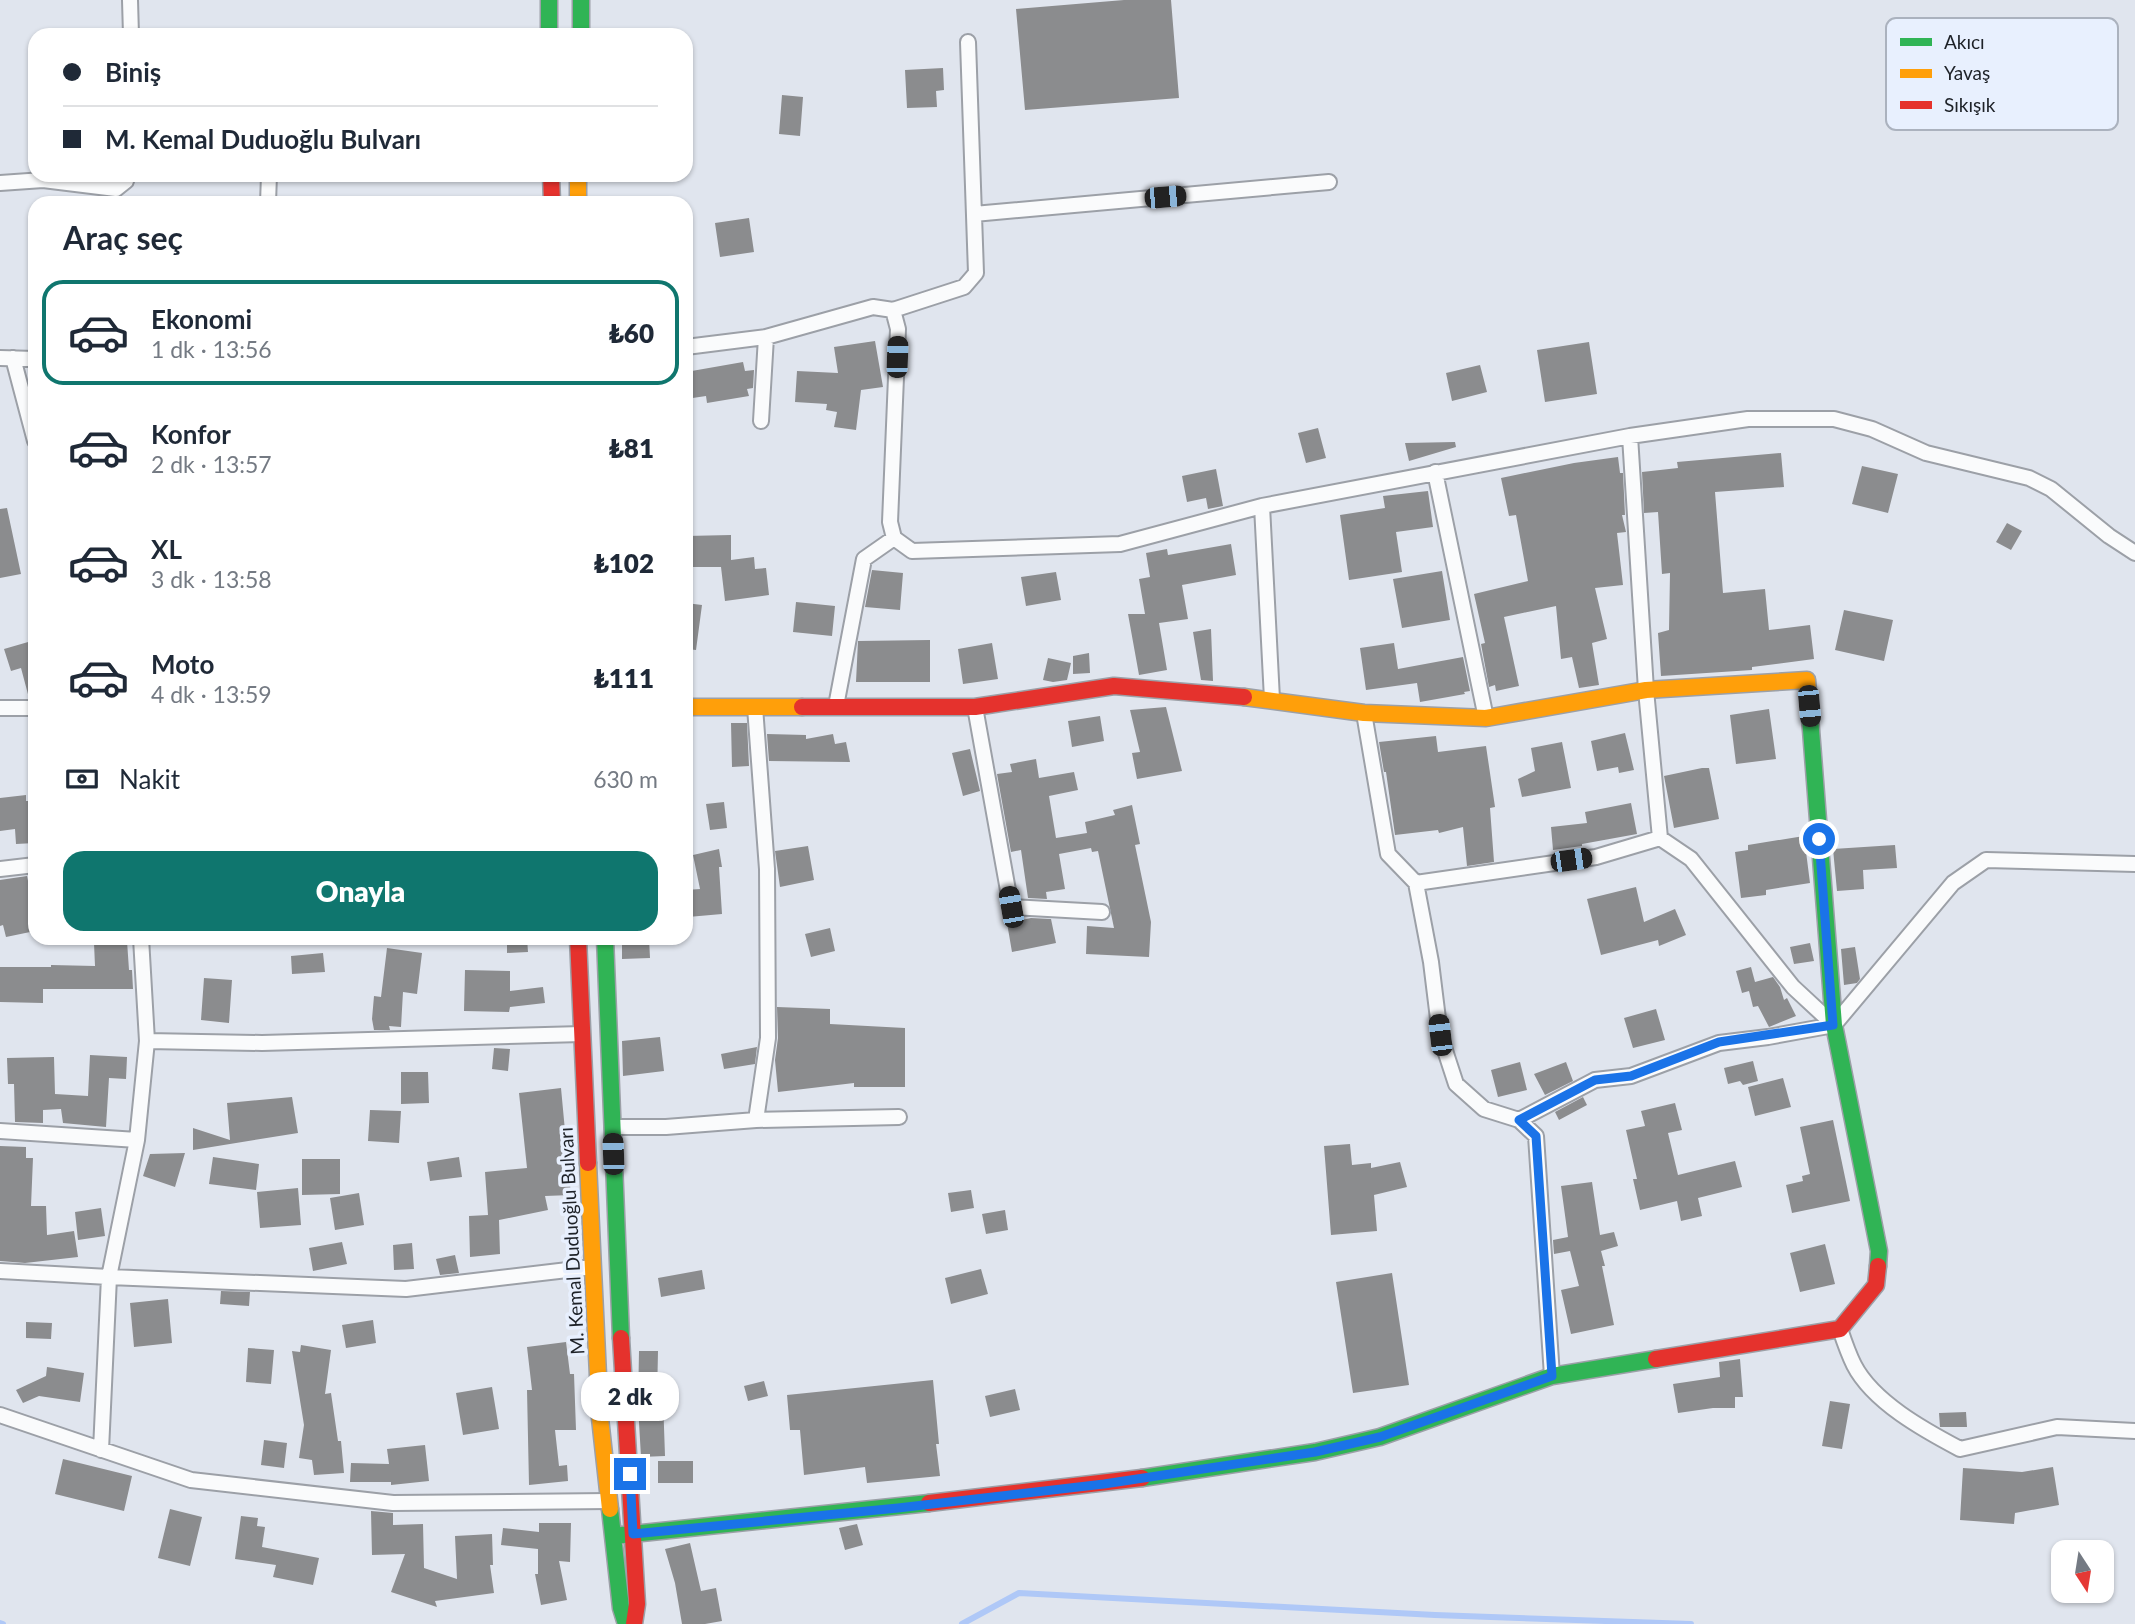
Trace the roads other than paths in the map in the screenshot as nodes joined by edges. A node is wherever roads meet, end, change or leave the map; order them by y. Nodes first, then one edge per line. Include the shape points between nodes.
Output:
1 (130, 0) edge
2 (549, 0) edge
3 (581, 0) edge
4 (131, 28) edge
5 (550, 28) edge
6 (580, 28) edge
7 (968, 42) dead end
8 (28, 181) edge
9 (59, 182) edge
10 (125, 182) edge
11 (1329, 182) dead end
12 (0, 183) edge
13 (974, 214) junction
14 (893, 310) junction
15 (766, 337) junction
16 (693, 346) edge
17 (6, 358) edge
18 (28, 359) edge
19 (28, 421) edge
20 (761, 421) dead end
21 (1630, 436) junction
22 (1435, 472) junction
23 (1262, 506) junction
24 (894, 538) junction
25 (2135, 553) edge
26 (1646, 690) junction
27 (1272, 699) junction
28 (836, 706) junction
29 (693, 707) edge
30 (755, 707) junction
31 (975, 707) junction
32 (0, 708) edge
33 (28, 708) edge
34 (1364, 713) junction
35 (1486, 718) junction
36 (1660, 838) junction
37 (2135, 864) edge
38 (28, 866) edge
39 (0, 869) edge
40 (1416, 883) junction
41 (1102, 912) dead end
42 (141, 945) edge
43 (578, 945) edge
44 (605, 945) edge
45 (1833, 1025) junction
46 (582, 1034) junction
47 (147, 1041) junction
48 (900, 1118) dead end
49 (756, 1120) junction
50 (1519, 1120) junction
51 (612, 1127) junction
52 (0, 1131) edge
53 (137, 1140) junction
54 (593, 1267) junction
55 (0, 1271) edge
56 (109, 1278) junction
57 (1840, 1329) junction
58 (1552, 1376) junction
59 (0, 1415) edge
60 (2135, 1431) edge
61 (101, 1450) junction
62 (609, 1501) junction
63 (632, 1501) junction
64 (633, 1534) junction
65 (613, 1536) junction
66 (626, 1624) edge
67 (634, 1624) edge

1 - 4 street
2 - 5 street
3 - 6 street
7 - 13 street
8 - 12 street
9 - 10 street via 116,189
11 - 13 street
13 - 14 street via 976,273 964,287
14 - 15 street via 873,307
14 - 24 street via 898,329 890,522
15 - 16 street
15 - 20 street
17 - 18 street
17 - 19 street
21 - 22 street
21 - 25 street via 1748,419 1834,419 1872,429 1926,453 2029,478 2051,489
21 - 26 street
22 - 23 street
22 - 35 street
23 - 24 street via 1120,544 912,551
23 - 27 street
24 - 28 street via 864,559
26 - 35 street
26 - 36 street
26 - 45 street via 1807,680
27 - 31 street via 1114,686
27 - 34 street
28 - 30 street
28 - 31 street
29 - 30 street
30 - 49 street via 766,869 768,1038
31 - 41 street via 1011,907
32 - 33 street
34 - 35 street
34 - 40 street via 1388,854
36 - 40 street via 1597,857
36 - 45 street via 1691,859 1793,987
37 - 45 street via 1986,860 1953,883
38 - 39 street
40 - 50 street via 1440,1035 1456,1084 1484,1109
42 - 47 street
43 - 46 street, M. Kemal Duduoğlu Bulvarı
44 - 51 street
45 - 50 street via 1719,1042 1631,1076 1595,1080
45 - 57 street via 1879,1251 1876,1285
46 - 47 street
46 - 54 street, M. Kemal Duduoğlu Bulvarı
47 - 53 street
48 - 49 street
49 - 51 street
50 - 58 street via 1536,1136
51 - 63 street
52 - 53 street
53 - 56 street
54 - 56 street via 406,1290
54 - 62 street, M. Kemal Duduoğlu Bulvarı
55 - 56 street
56 - 61 street
57 - 58 street
57 - 60 street via 1855,1367 1878,1394 1916,1426 1960,1449 2057,1427
58 - 64 street via 1380,1437 1315,1452 1104,1484
59 - 61 street
61 - 62 street via 191,1480 393,1503
62 - 63 street
62 - 65 street, M. Kemal Duduoğlu Bulvarı
63 - 64 street
64 - 65 street
64 - 67 street
65 - 66 street, M. Kemal Duduoğlu Bulvarı

